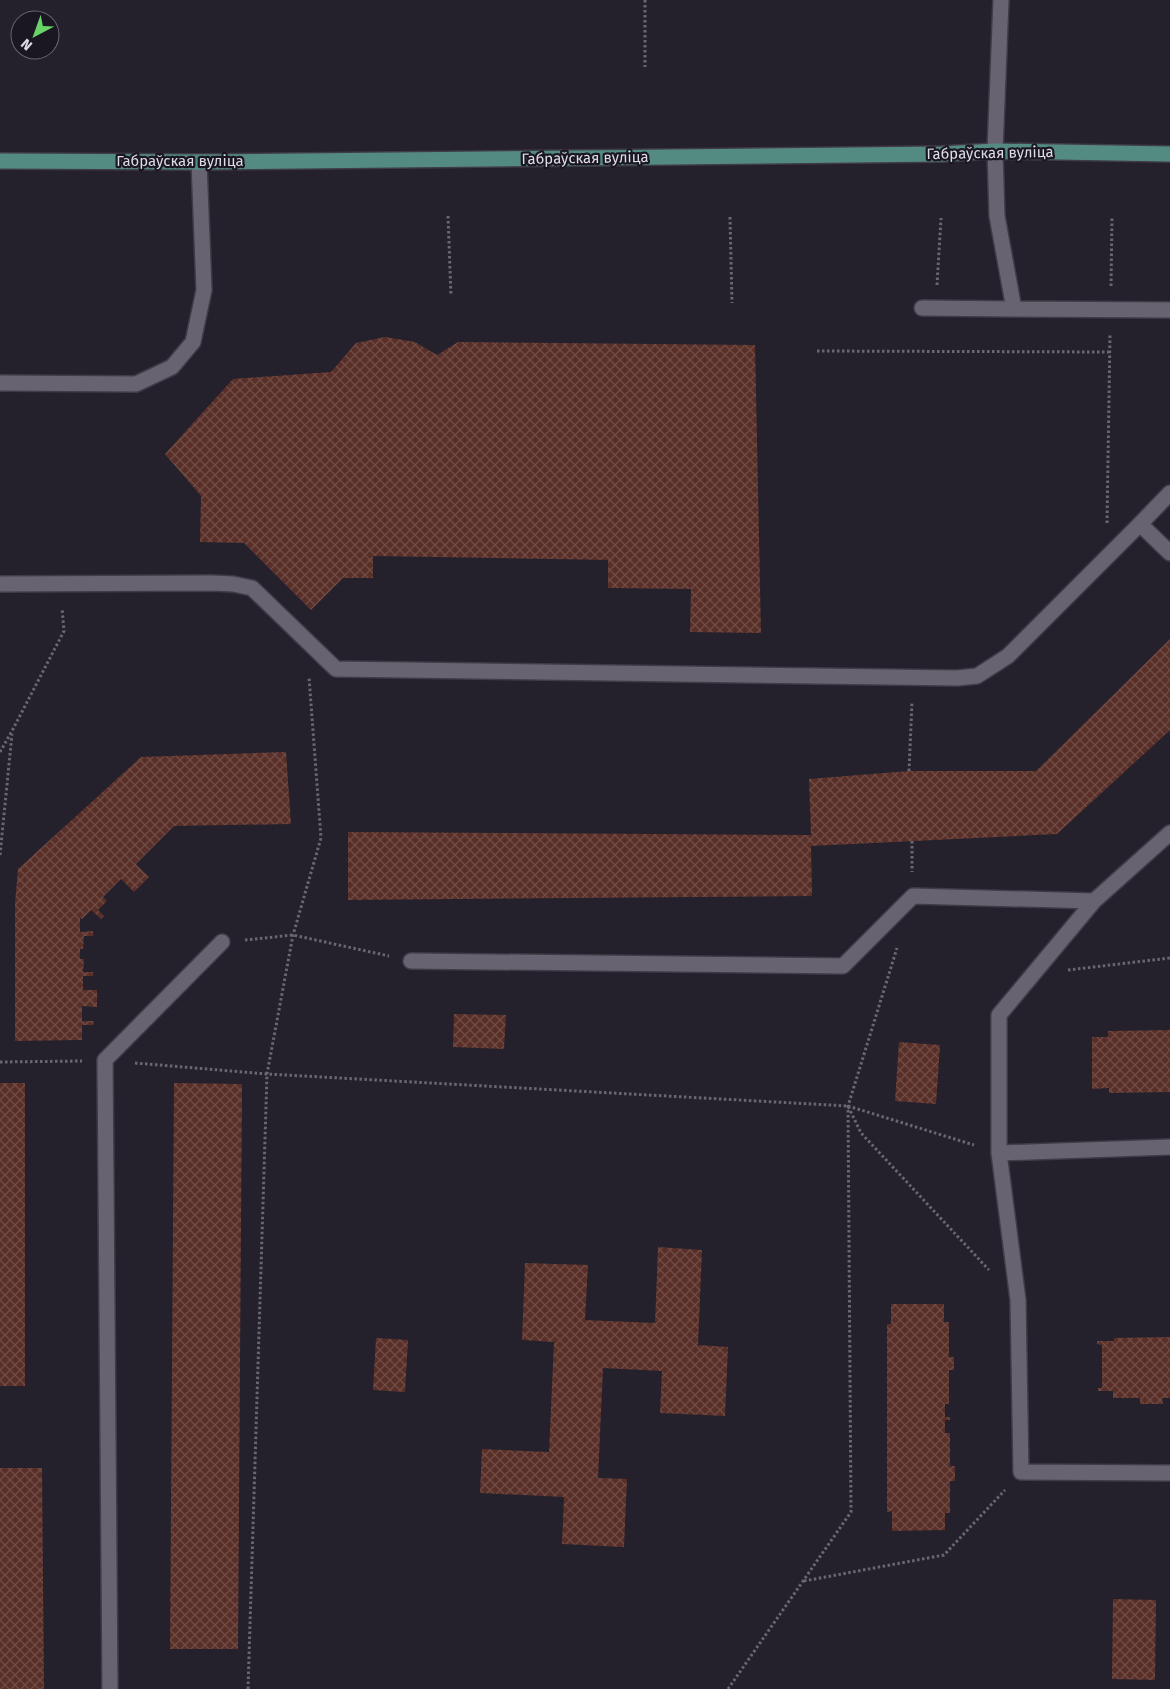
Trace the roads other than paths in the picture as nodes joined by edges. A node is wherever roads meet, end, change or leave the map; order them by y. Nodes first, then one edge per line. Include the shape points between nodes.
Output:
1 (1001, 0) edge
2 (995, 151) junction
3 (1170, 154) edge
4 (0, 161) edge
5 (199, 162) junction
6 (929, 308) road end
7 (1014, 309) junction
8 (1170, 310) edge
9 (0, 383) edge
10 (1170, 493) edge
11 (1140, 524) junction
12 (1170, 554) edge
13 (0, 584) edge
14 (1170, 833) edge
15 (1094, 901) junction
16 (222, 942) road end
17 (411, 961) road end
18 (1170, 1147) edge
19 (999, 1153) junction
20 (1170, 1473) edge
21 (110, 1689) edge

1 - 2 street
2 - 3 main road, Габраўская вуліца
2 - 5 main road, Габраўская вуліца
2 - 7 street via 997,216
4 - 5 main road, Габраўская вуліца
5 - 9 street via 204,290 193,342 172,367 136,384
6 - 7 street
7 - 8 street
10 - 11 street
11 - 12 street
11 - 13 street via 1008,656 977,676 958,678 336,669 252,588 212,583
14 - 15 street
15 - 17 street via 913,896 843,966
15 - 19 street via 1000,1015
16 - 21 street via 105,1060
18 - 19 street
19 - 20 street via 1018,1300 1021,1472

